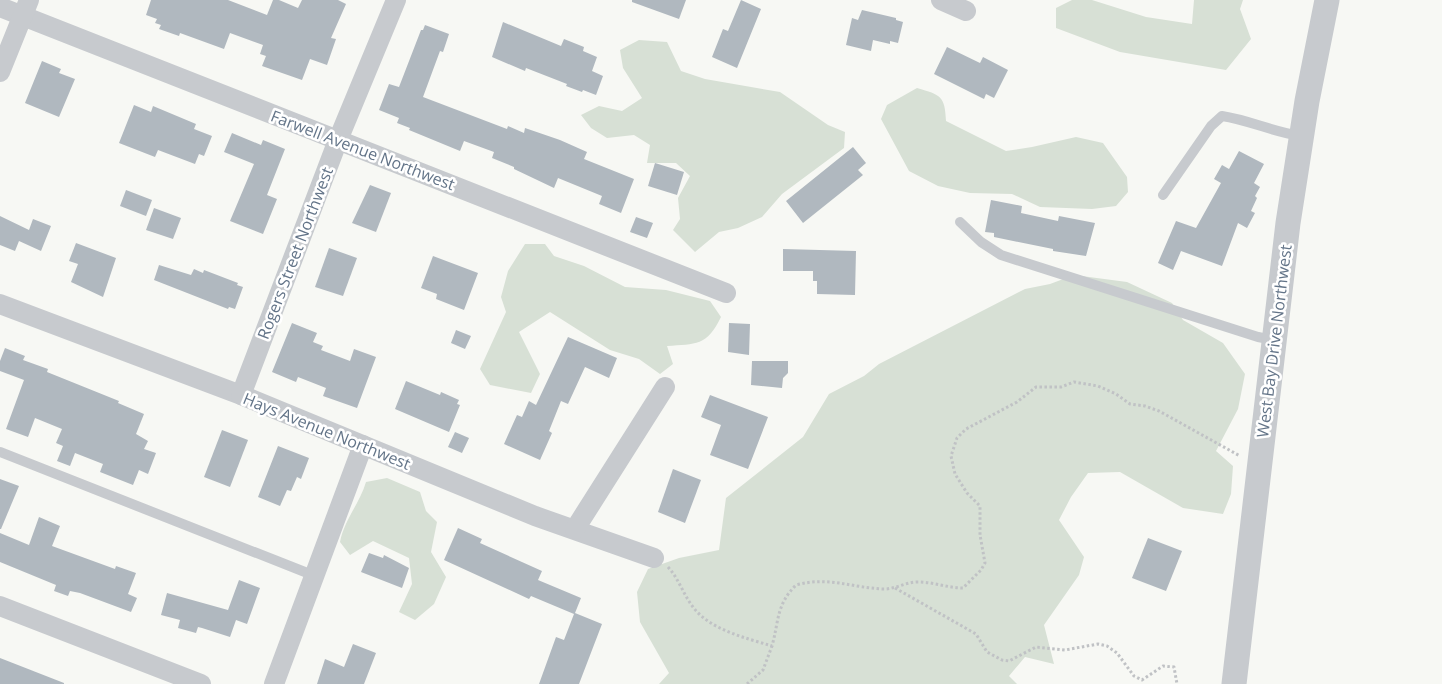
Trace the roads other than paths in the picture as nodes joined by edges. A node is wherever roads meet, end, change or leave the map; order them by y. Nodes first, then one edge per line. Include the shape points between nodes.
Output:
1 (396, 0) edge
2 (942, 0) edge
3 (1327, 0) edge
4 (0, 7) edge
5 (26, 8) edge
6 (966, 11) dead end
7 (0, 72) edge
8 (1301, 136) junction
9 (338, 140) junction
10 (1163, 195) dead end
11 (960, 222) dead end
12 (726, 293) dead end
13 (0, 304) edge
14 (1274, 340) junction
15 (665, 387) dead end
16 (241, 395) junction
17 (364, 445) junction
18 (0, 452) edge
19 (575, 529) junction
20 (654, 558) road end
21 (315, 576) junction
22 (0, 606) edge
23 (201, 684) edge
24 (274, 684) edge
25 (1234, 684) edge

1 - 9 street, Rogers Street Northwest
2 - 6 street
3 - 8 street, West Bay Drive Northwest
4 - 5 street, Farwell Avenue Northwest
5 - 7 street
5 - 9 street, Farwell Avenue Northwest
8 - 10 lane via 1277,133 1222,116 1211,126
8 - 14 street, West Bay Drive Northwest
9 - 12 street, Farwell Avenue Northwest
9 - 16 street, Rogers Street Northwest
11 - 14 lane via 1001,255
13 - 16 street, Hays Avenue Northwest
14 - 25 street, West Bay Drive Northwest
15 - 19 street
16 - 17 street, Hays Avenue Northwest
17 - 19 street, Hays Avenue Northwest via 535,516
17 - 21 street
18 - 21 lane
19 - 20 street, Hays Avenue Northwest
21 - 24 street
22 - 23 street

